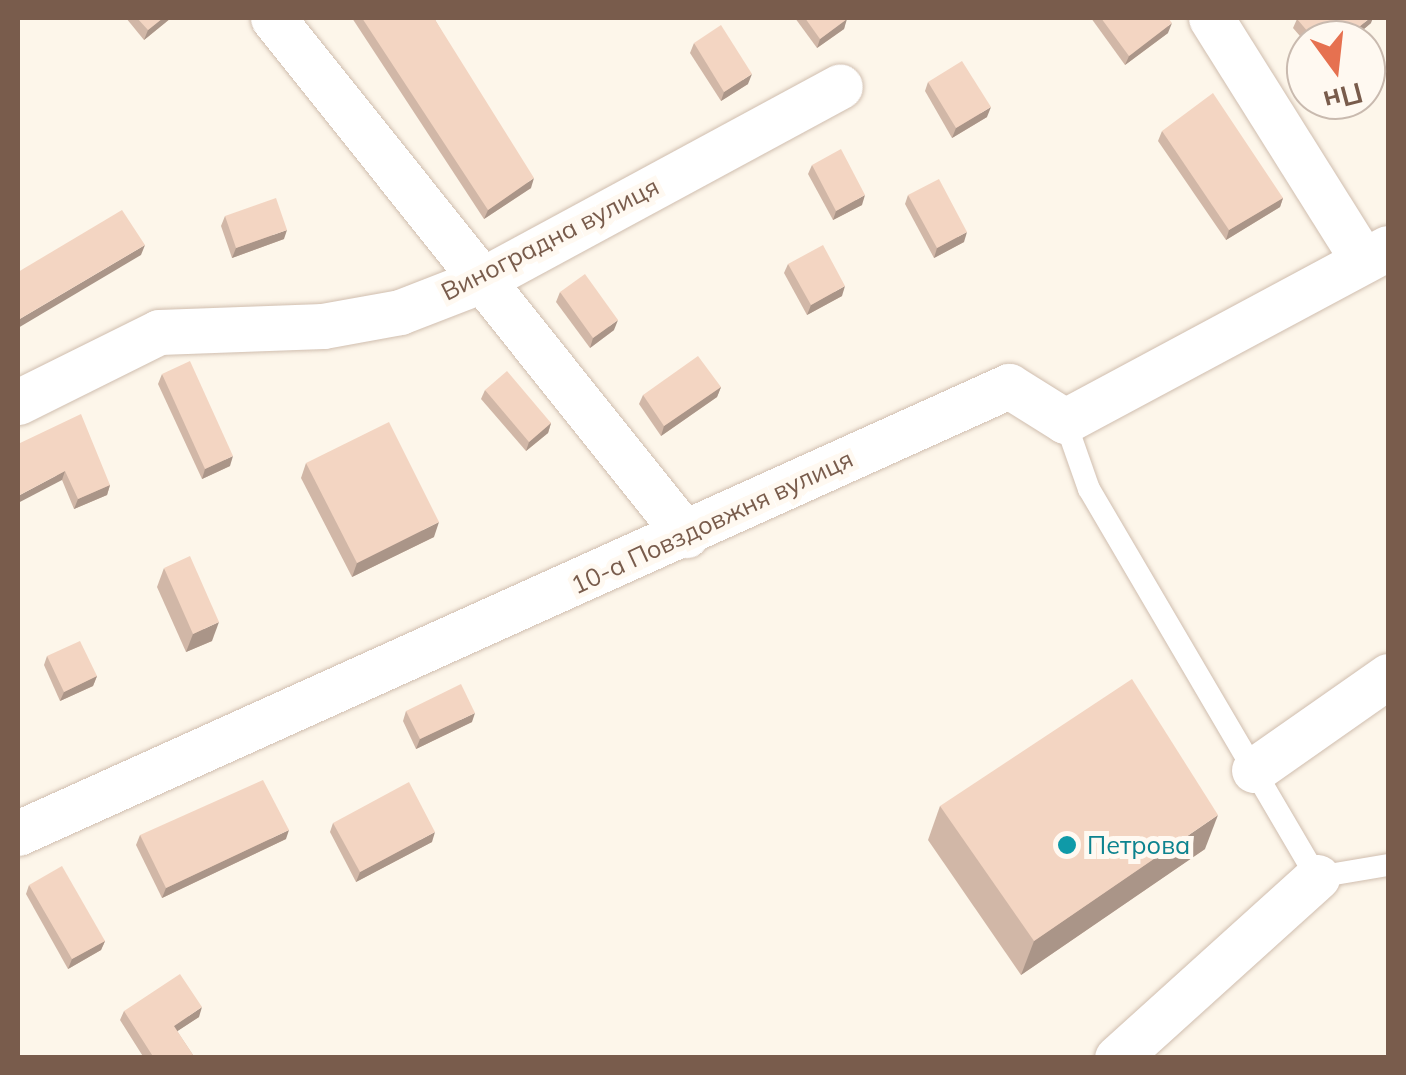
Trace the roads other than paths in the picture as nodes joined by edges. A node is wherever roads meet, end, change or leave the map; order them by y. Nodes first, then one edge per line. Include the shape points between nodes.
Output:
1 (273, 18) edge
2 (1211, 18) edge
3 (840, 86) dead end
4 (1376, 254) edge
5 (480, 281) junction
6 (18, 402) edge
7 (1065, 421) junction
8 (686, 535) junction
9 (1388, 676) edge
10 (1254, 770) junction
11 (18, 832) edge
12 (1388, 865) edge
13 (1317, 876) junction
14 (1117, 1058) edge

1 - 5 street
2 - 4 street
3 - 5 street, Виноградна вулиця
4 - 7 street
5 - 6 street, Виноградна вулиця via 400,312 323,326 159,332
5 - 8 street
7 - 8 street, 10-а Повздовжня вулиця via 1008,386
7 - 10 lane via 1089,489
8 - 11 street, 10-а Повздовжня вулиця
9 - 10 street
10 - 13 lane
12 - 13 lane
13 - 14 street

